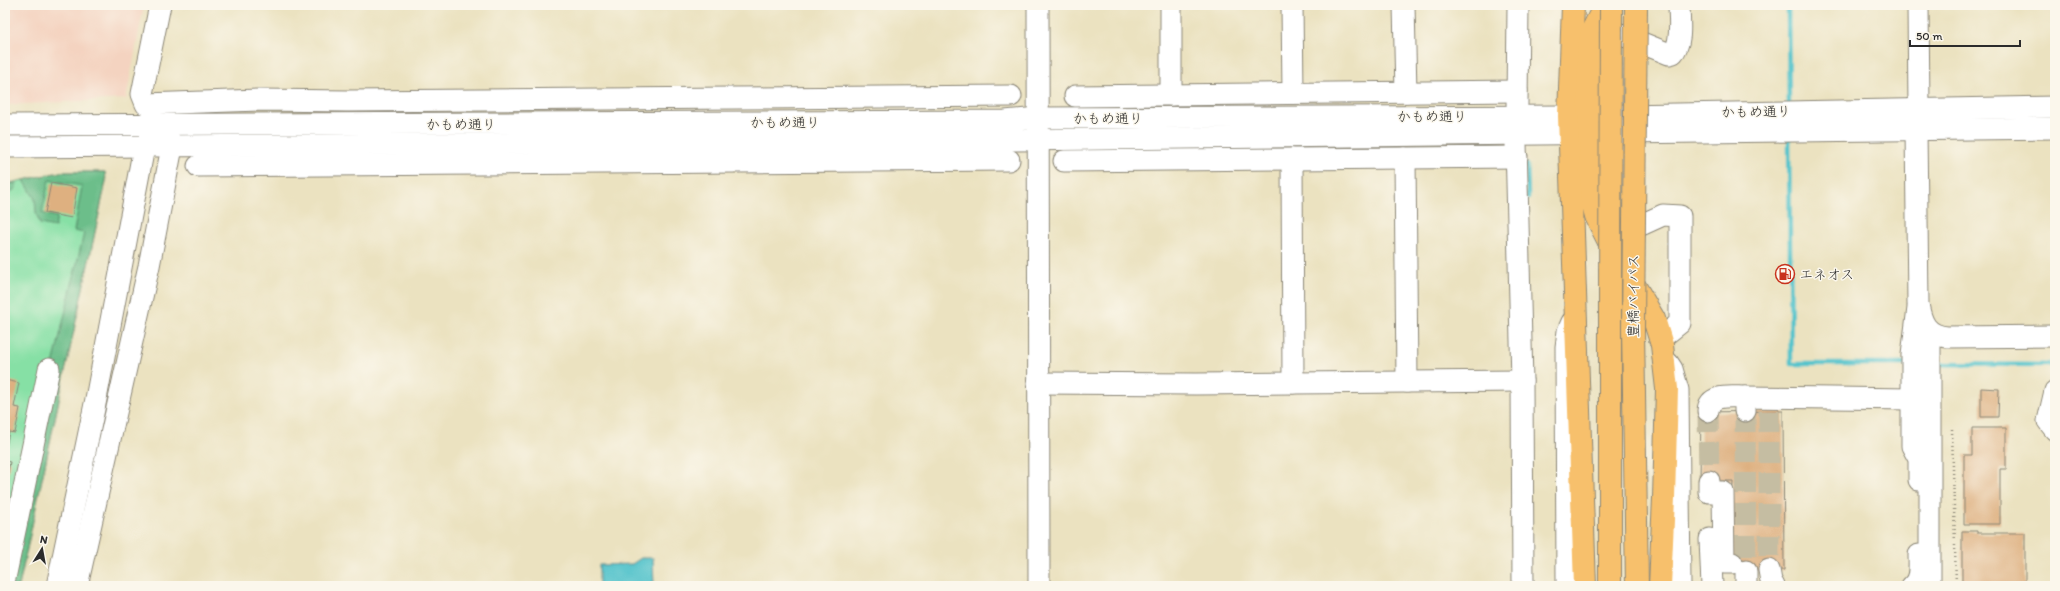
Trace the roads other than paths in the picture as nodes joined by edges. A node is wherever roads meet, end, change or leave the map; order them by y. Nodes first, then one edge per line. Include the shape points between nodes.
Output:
1 (160, 5) edge
2 (1038, 5) edge
3 (1171, 5) edge
4 (1292, 5) edge
5 (1404, 5) edge
6 (1518, 5) edge
7 (1573, 5) edge
8 (1605, 5) edge
9 (1611, 5) edge
10 (1636, 5) edge
11 (1679, 5) edge
12 (1918, 5) edge
13 (1593, 29) junction
14 (1406, 92) junction
15 (1517, 92) junction
16 (1236, 94) junction
17 (1293, 94) junction
18 (1171, 95) junction
19 (1011, 96) dead end
20 (1075, 96) dead end
21 (259, 100) junction
22 (527, 100) junction
23 (2055, 107) edge
24 (1038, 118) junction
25 (1918, 119) junction
26 (259, 123) junction
27 (162, 124) junction
28 (1579, 124) junction
29 (5, 125) edge
30 (1516, 125) junction
31 (1235, 127) junction
32 (2055, 128) edge
33 (1038, 139) junction
34 (527, 144) junction
35 (5, 147) edge
36 (144, 147) junction
37 (172, 147) junction
38 (292, 155) junction
39 (1517, 157) junction
40 (1405, 158) junction
41 (1234, 159) junction
42 (1292, 159) junction
43 (1009, 160) dead end
44 (1064, 160) dead end
45 (198, 166) dead end
46 (1608, 240) junction
47 (1918, 304) junction
48 (1576, 310) junction
49 (1930, 332) junction
50 (2055, 336) edge
51 (1662, 347) junction
52 (1921, 355) junction
53 (49, 368) dead end
54 (1522, 381) junction
55 (1407, 382) junction
56 (1038, 383) junction
57 (1293, 383) junction
58 (1918, 386) junction
59 (2055, 391) edge
60 (1708, 411) tunnel mouth
61 (2055, 430) edge
62 (1741, 573) edge
63 (5, 578) edge
64 (57, 586) edge
65 (77, 586) edge
66 (1039, 586) edge
67 (1523, 586) edge
68 (1566, 586) edge
69 (1585, 586) edge
70 (1610, 586) edge
71 (1637, 586) edge
72 (1660, 586) edge
73 (1680, 586) edge
74 (1712, 586) edge
75 (1912, 586) edge
76 (1930, 586) edge

1 - 21 street via 142,94 146,104
2 - 24 street
3 - 18 street
4 - 17 street
5 - 14 street
6 - 15 street
7 - 28 highway
8 - 13 highway
9 - 70 highway, 豊橋バイパス, bridge
10 - 71 highway, 豊橋バイパス, bridge via 1633,329
11 - 13 street via 1677,49 1673,53 1669,54 1605,28
12 - 25 street
13 - 28 highway
14 - 15 street
14 - 17 street
15 - 30 street
16 - 17 street
16 - 18 street
16 - 31 street
18 - 20 street
19 - 22 street
21 - 22 street
21 - 26 street
22 - 34 street
23 - 25 street, かもめ通り
24 - 31 street, かもめ通り
24 - 33 street
24 - 34 street, かもめ通り
25 - 28 street, かもめ通り
25 - 32 street, かもめ通り
25 - 47 street
26 - 27 street, かもめ通り
26 - 34 street, かもめ通り
27 - 29 street, かもめ通り
27 - 36 street
27 - 37 street
28 - 30 street, かもめ通り
28 - 46 highway via 1592,201
28 - 48 highway
30 - 31 street, かもめ通り
30 - 39 street
31 - 33 street, かもめ通り
31 - 41 street
33 - 34 street, かもめ通り
33 - 56 street
34 - 38 street, かもめ通り
34 - 43 street
35 - 36 street, かもめ通り
36 - 37 street, かもめ通り
36 - 64 street
37 - 38 street, かもめ通り
37 - 65 street via 149,266
38 - 45 street
39 - 40 street
39 - 54 street
40 - 42 street
40 - 55 street
41 - 42 street
41 - 44 street
42 - 57 street
46 - 51 highway via 1654,318
46 - 51 street via 1663,215 1680,216 1680,323
47 - 49 street via 1922,321
47 - 52 street
48 - 68 street via 1568,331 1566,347
48 - 69 highway
49 - 50 street via 1936,336 1947,337
49 - 52 street
51 - 72 highway via 1667,397
51 - 73 street via 1678,390
52 - 58 street
53 - 63 street
54 - 55 street
54 - 67 street
55 - 57 street
56 - 57 street
56 - 66 street
58 - 60 street via 1769,404 1745,404 1719,397 1711,402
58 - 75 street via 1912,446 1919,459 1919,573
58 - 76 street
59 - 61 street via 2048,421
62 - 74 street via 1724,563 1723,492 1709,486

